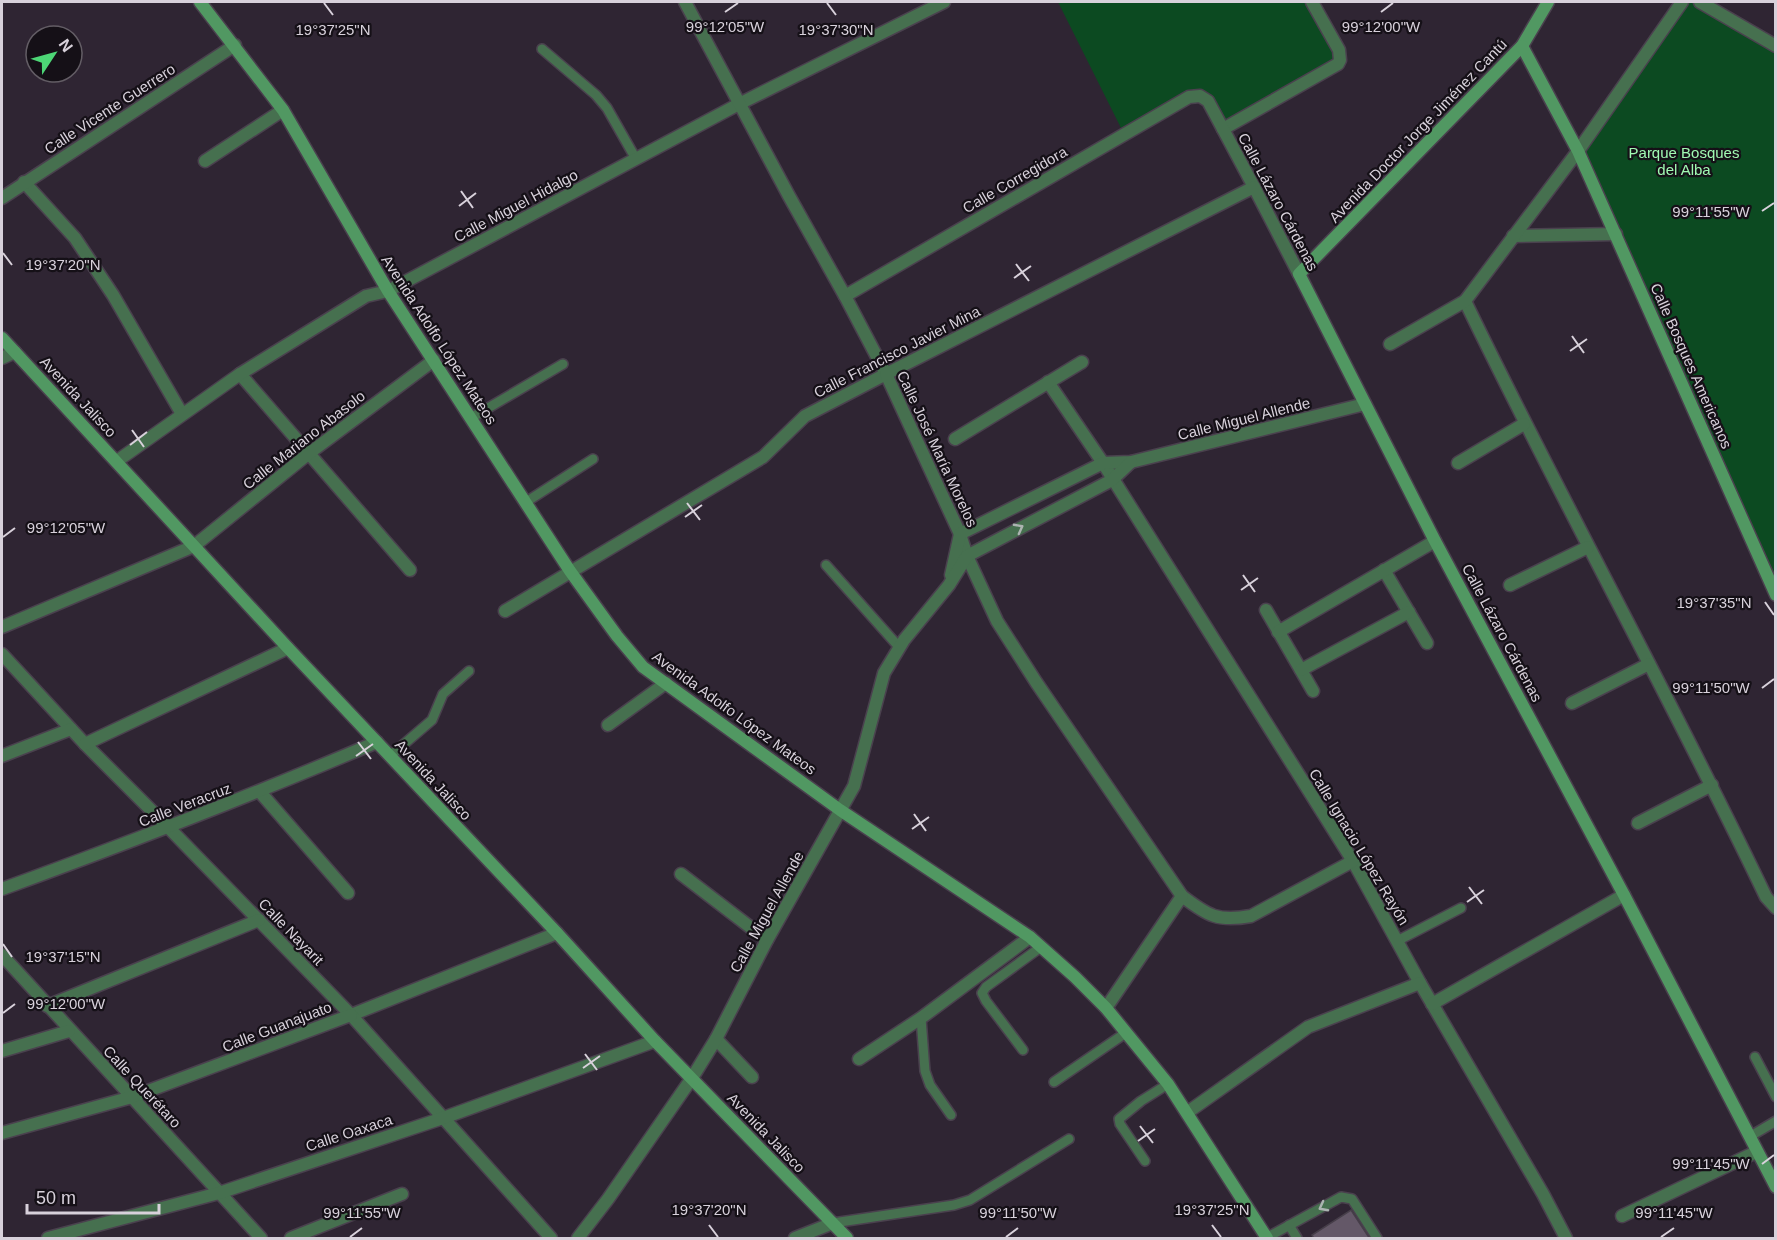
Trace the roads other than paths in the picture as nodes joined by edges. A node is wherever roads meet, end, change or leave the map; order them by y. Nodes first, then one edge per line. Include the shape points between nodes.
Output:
1 (200, 2) edge
2 (685, 2) edge
3 (944, 2) edge
4 (1312, 2) edge
5 (1548, 2) edge
6 (1682, 2) edge
7 (1700, 2) edge
8 (235, 45) junction
9 (1522, 46) junction
10 (1776, 46) edge
11 (542, 49) dead end
12 (1200, 96) joint
13 (740, 104) junction
14 (283, 110) junction
15 (1223, 129) junction
16 (1578, 150) junction
17 (636, 159) junction
18 (205, 160) dead end
19 (24, 182) junction
20 (1254, 187) junction
21 (2, 198) edge
22 (1616, 234) junction
23 (1513, 236) junction
24 (1299, 274) junction
25 (388, 291) junction
26 (845, 296) junction
27 (1465, 302) junction
28 (2, 338) edge
29 (1390, 345) dead end
30 (15, 352) junction
31 (2, 358) edge
32 (434, 360) junction
33 (1082, 362) dead end
34 (563, 364) dead end
35 (240, 374) junction
36 (886, 374) junction
37 (1048, 382) junction
38 (1365, 404) junction
39 (182, 414) junction
40 (471, 418) junction
41 (1524, 424) junction
42 (955, 439) dead end
43 (308, 454) junction
44 (593, 459) dead end
45 (117, 461) junction
46 (1131, 462) junction
47 (1103, 463) junction
48 (1458, 463) dead end
49 (1112, 480) junction
50 (526, 502) junction
51 (960, 534) junction
52 (1435, 540) junction
53 (194, 546) junction
54 (1588, 547) junction
55 (967, 556) junction
56 (826, 565) dead end
57 (410, 570) dead end
58 (1384, 570) junction
59 (570, 571) junction
60 (949, 585) junction
61 (1510, 585) dead end
62 (1776, 595) edge
63 (1266, 610) dead end
64 (505, 612) dead end
65 (1409, 612) junction
66 (2, 627) edge
67 (1278, 632) junction
68 (1427, 643) dead end
69 (899, 647) junction
70 (288, 648) junction
71 (2, 654) edge
72 (1649, 664) junction
73 (1301, 670) junction
74 (469, 671) dead end
75 (666, 683) junction
76 (1313, 691) dead end
77 (1572, 703) dead end
78 (608, 725) dead end
79 (71, 729) junction
80 (377, 742) junction
81 (85, 744) junction
82 (2, 756) edge
83 (390, 756) junction
84 (1712, 785) junction
85 (260, 792) junction
86 (840, 810) junction
87 (1638, 823) dead end
88 (170, 828) junction
89 (1353, 861) junction
90 (681, 874) dead end
91 (2, 889) edge
92 (348, 893) dead end
93 (1624, 895) junction
94 (1182, 896) junction
95 (1461, 908) dead end
96 (1776, 908) edge
97 (259, 920) junction
98 (557, 933) junction
99 (1030, 937) junction
100 (767, 940) junction
101 (1397, 941) junction
102 (1041, 947) junction
103 (2, 955) edge
104 (1420, 983) junction
105 (1432, 1004) junction
106 (46, 1006) junction
107 (1107, 1008) junction
108 (351, 1015) junction
109 (921, 1018) junction
110 (69, 1031) junction
111 (1127, 1032) junction
112 (716, 1039) junction
113 (655, 1041) junction
114 (1023, 1050) dead end
115 (2, 1051) edge
116 (1755, 1057) dead end
117 (859, 1059) dead end
118 (752, 1077) dead end
119 (692, 1078) junction
120 (1054, 1083) dead end
121 (1168, 1084) junction
122 (132, 1097) junction
123 (1776, 1097) edge
124 (1188, 1112) junction
125 (951, 1115) dead end
126 (442, 1118) junction
127 (1776, 1121) edge
128 (2, 1133) edge
129 (1749, 1137) junction
130 (1069, 1139) dead end
131 (1756, 1152) junction
132 (1145, 1161) dead end
133 (1776, 1187) edge
134 (219, 1193) junction
135 (402, 1194) dead end
136 (1622, 1216) dead end
137 (833, 1223) junction
138 (1289, 1225) junction
139 (1267, 1238) edge
140 (48, 1239) edge
141 (261, 1239) edge
142 (291, 1239) edge
143 (551, 1239) edge
144 (578, 1239) edge
145 (795, 1239) edge
146 (847, 1239) edge
147 (1297, 1239) edge
148 (1377, 1239) edge
149 (1566, 1239) edge

1 - 8 main road, Avenida Adolfo López Mateos
2 - 13 street, Calle José María Morelos
3 - 13 street, Calle Miguel Hidalgo
4 - 15 street via 1339,50 1340,60 1334,68
5 - 9 main road, Avenida Doctor Jorge Jiménez Cantú
6 - 16 street
7 - 10 street
8 - 14 main road, Avenida Adolfo López Mateos
8 - 19 street, Calle Vicente Guerrero
9 - 16 main road, Calle Bosques Americanos
9 - 24 main road, Avenida Doctor Jorge Jiménez Cantú
11 - 17 lane via 596,95
12 - 15 street, Calle Lázaro Cárdenas via 1208,101
12 - 26 street, Calle Corregidora via 1189,97
13 - 17 street, Calle Miguel Hidalgo
13 - 26 street, Calle José María Morelos
14 - 18 street
14 - 25 main road, Avenida Adolfo López Mateos
15 - 20 street, Calle Lázaro Cárdenas
16 - 22 main road, Calle Bosques Americanos
16 - 23 street
17 - 25 street, Calle Miguel Hidalgo
19 - 21 street, Calle Vicente Guerrero
19 - 39 street via 75,238
20 - 24 street, Calle Lázaro Cárdenas
20 - 36 street, Calle Francisco Javier Mina
22 - 23 street
22 - 62 main road, Calle Bosques Americanos
23 - 27 street
24 - 38 main road, Calle Lázaro Cárdenas
25 - 32 main road, Avenida Adolfo López Mateos
25 - 35 street, Calle Miguel Hidalgo via 366,297
26 - 36 street, Calle José María Morelos
27 - 29 street
27 - 41 street
28 - 30 main road, Avenida Jalisco
30 - 31 street
30 - 45 main road, Avenida Jalisco
32 - 40 main road, Avenida Adolfo López Mateos
32 - 43 street, Calle Mariano Abasolo
33 - 37 street
34 - 40 lane
35 - 39 street, Calle Miguel Hidalgo
35 - 43 street
36 - 51 street, Calle José María Morelos
36 - 59 street, Calle Francisco Javier Mina via 805,416 763,457
37 - 42 street
37 - 47 street, Calle Ignacio López Rayón
38 - 46 street, Calle Miguel Allende
38 - 52 main road, Calle Lázaro Cárdenas
39 - 45 street, Calle Miguel Hidalgo
40 - 50 main road, Avenida Adolfo López Mateos
41 - 48 street
41 - 54 street
43 - 53 street, Calle Mariano Abasolo
43 - 57 street
44 - 50 lane
45 - 53 main road, Avenida Jalisco
46 - 47 street, Calle Miguel Allende
46 - 49 street, Calle Miguel Allende
47 - 49 street, Calle Ignacio López Rayón
47 - 51 street, Calle Miguel Allende
55 -> 49 street, Calle Miguel Allende
49 - 89 street, Calle Ignacio López Rayón
50 - 59 main road, Avenida Adolfo López Mateos
51 - 55 street, Calle José María Morelos
51 - 60 street, Calle Miguel Allende
52 - 58 street
52 - 93 main road, Calle Lázaro Cárdenas
53 - 66 street, Calle Mariano Abasolo
53 - 70 main road, Avenida Jalisco
54 - 61 street
54 - 72 street
55 - 60 street, Calle Miguel Allende
55 - 94 street, Calle José María Morelos via 997,621 1019,656
56 - 69 lane
58 - 65 street
58 - 67 street
59 - 64 street, Calle Francisco Javier Mina
59 - 75 main road, Avenida Adolfo López Mateos via 643,667
60 - 69 street, Calle Miguel Allende
63 - 67 street
65 - 68 street
65 - 73 street
67 - 73 street
69 - 86 street, Calle Miguel Allende via 884,673 854,786
70 - 80 main road, Avenida Jalisco
70 - 81 street
71 - 79 street, Calle Nayarit
72 - 77 street
72 - 84 street
73 - 76 street
74 - 83 lane via 443,693 432,720
75 - 78 street
75 - 86 main road, Avenida Adolfo López Mateos
79 - 81 street, Calle Nayarit
79 - 82 street
80 - 83 main road, Avenida Jalisco
80 - 85 street, Calle Veracruz
81 - 88 street, Calle Nayarit
83 - 98 main road, Avenida Jalisco
84 - 87 street
84 - 96 street via 1766,897
85 - 88 street, Calle Veracruz
85 - 92 street
86 - 99 main road, Avenida Adolfo López Mateos
86 - 100 street, Calle Miguel Allende
88 - 91 street, Calle Veracruz
88 - 97 street, Calle Nayarit
89 - 94 street, Calle José María Morelos via 1251,916 1219,919
89 - 101 street, Calle Ignacio López Rayón
90 - 100 street
93 - 105 street
93 - 129 main road, Calle Lázaro Cárdenas
94 - 107 street
95 - 101 lane
97 - 106 street
97 - 108 street, Calle Nayarit
98 - 108 street, Calle Guanajuato
98 - 113 main road, Avenida Jalisco
99 - 102 main road, Avenida Adolfo López Mateos
99 - 109 street
100 - 112 street, Calle Miguel Allende
101 - 104 street, Calle Ignacio López Rayón
102 - 107 main road, Avenida Adolfo López Mateos
102 - 114 lane via 982,993
103 - 106 street, Calle Querétaro
104 - 105 street, Calle Ignacio López Rayón
104 - 124 street via 1308,1027
105 - 149 street, Calle Ignacio López Rayón
106 - 110 street, Calle Querétaro
107 - 111 main road, Avenida Adolfo López Mateos
108 - 122 street, Calle Guanajuato
108 - 126 street, Calle Nayarit
109 - 117 street
109 - 125 lane via 925,1071
110 - 115 street
110 - 122 street, Calle Querétaro
111 - 120 lane
111 - 121 main road, Avenida Adolfo López Mateos
112 - 118 street
112 - 119 street, Calle Miguel Allende
113 - 119 main road, Avenida Jalisco
113 - 126 street, Calle Oaxaca
116 - 123 lane
119 - 137 main road, Avenida Jalisco
119 - 144 street, Calle Miguel Allende
121 - 124 main road, Avenida Adolfo López Mateos
121 - 132 lane via 1119,1119
122 - 128 street, Calle Guanajuato
122 - 134 street, Calle Querétaro
124 - 139 main road, Avenida Adolfo López Mateos
126 - 134 street, Calle Oaxaca
126 - 143 street, Calle Nayarit
127 - 129 lane
129 - 131 main road, Calle Lázaro Cárdenas
130 - 137 lane via 970,1200
131 - 133 main road, Calle Lázaro Cárdenas
131 - 136 street
134 - 140 street, Calle Oaxaca
134 - 141 street, Calle Querétaro
135 - 142 street
137 - 145 street
137 - 146 main road, Avenida Jalisco
138 - 139 lane
138 - 147 lane
148 -> 138 lane via 1347,1196

